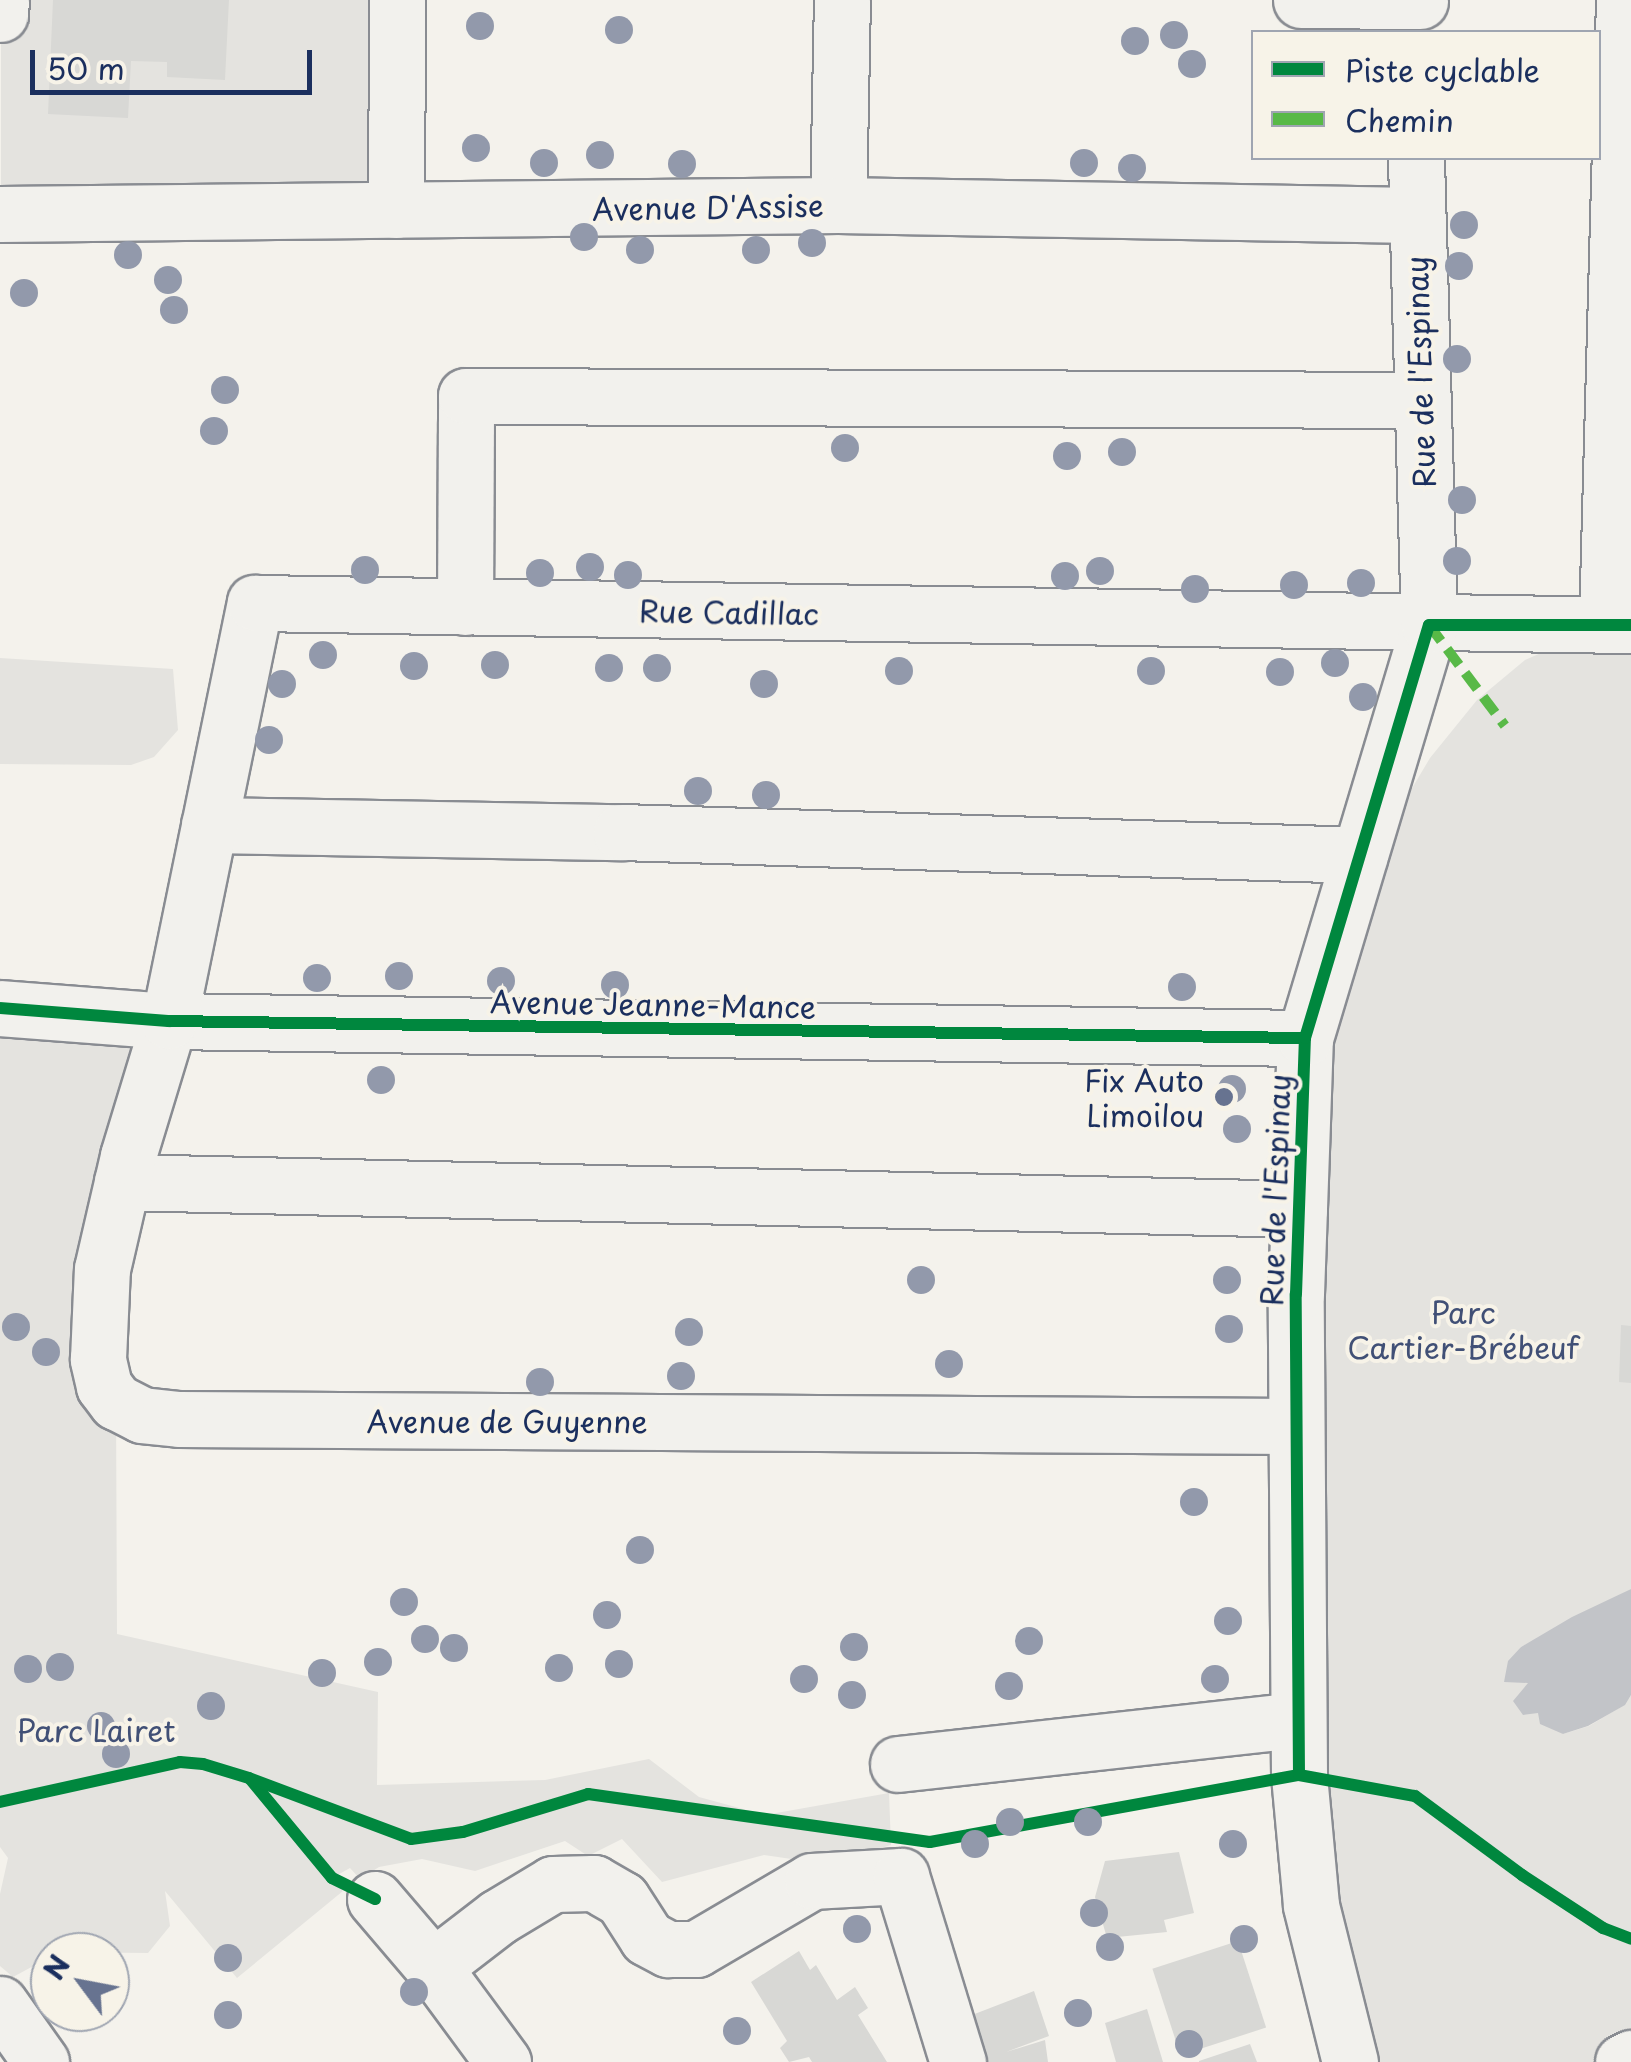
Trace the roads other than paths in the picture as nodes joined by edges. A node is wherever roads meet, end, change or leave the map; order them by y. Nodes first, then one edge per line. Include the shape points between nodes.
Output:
1 (1, 0) edge
2 (397, 0) edge
3 (842, 0) edge
4 (1301, 0) edge
5 (1624, 0) edge
6 (1420, 1) edge
7 (0, 14) edge
8 (1419, 30) edge
9 (1416, 160) edge
10 (838, 206) junction
11 (396, 210) junction
12 (0, 214) edge
13 (1415, 215) junction
14 (1420, 400) junction
15 (465, 607) junction
16 (1428, 624) junction
17 (1619, 625) edge
18 (209, 825) junction
19 (1360, 856) junction
20 (0, 1008) edge
21 (169, 1022) junction
22 (1306, 1038) junction
23 (122, 1182) junction
24 (1299, 1209) junction
25 (1295, 1426) junction
26 (1297, 1720) junction
27 (898, 1764) dead end
28 (375, 1899) dead end
29 (433, 1967) junction
30 (0, 2004) edge
31 (1631, 2058) edge
32 (41, 2062) edge
33 (503, 2062) edge
34 (958, 2062) edge
35 (1350, 2062) edge
36 (1623, 2062) edge

1 - 7 street
2 - 11 street
3 - 10 street
4 - 6 street
5 - 17 street
6 - 8 street
9 - 13 street, Rue de l'Espinay
10 - 11 street, Avenue D'Assise
10 - 13 street, Avenue D'Assise
11 - 12 street, Avenue D'Assise
13 - 14 street, Rue de l'Espinay
14 - 15 street via 466,396
14 - 16 street, Rue de l'Espinay
15 - 16 street, Rue Cadillac
15 - 18 street, Rue Cadillac via 255,603
16 - 17 street, Rue Cadillac
16 - 19 street, Rue de l'Espinay
18 - 19 street
18 - 21 street, Rue Cadillac
19 - 22 street, Rue de l'Espinay
20 - 21 street, Avenue Jeanne-Mance
21 - 22 street, Avenue Jeanne-Mance
21 - 23 street, Avenue de Guyenne
22 - 24 street, Rue de l'Espinay
23 - 24 street
23 - 25 street, Avenue de Guyenne via 102,1270 98,1358 104,1386 116,1402 142,1415
24 - 25 street, Rue de l'Espinay
25 - 26 street, Rue de l'Espinay
26 - 27 street
26 - 35 street, Rue de l'Espinay via 1312,1905
28 - 29 street
29 - 33 street
29 - 34 street via 553,1884 594,1883 622,1899 647,1938 668,1949 696,1949 812,1881 902,1876
30 - 32 street
31 - 36 street

